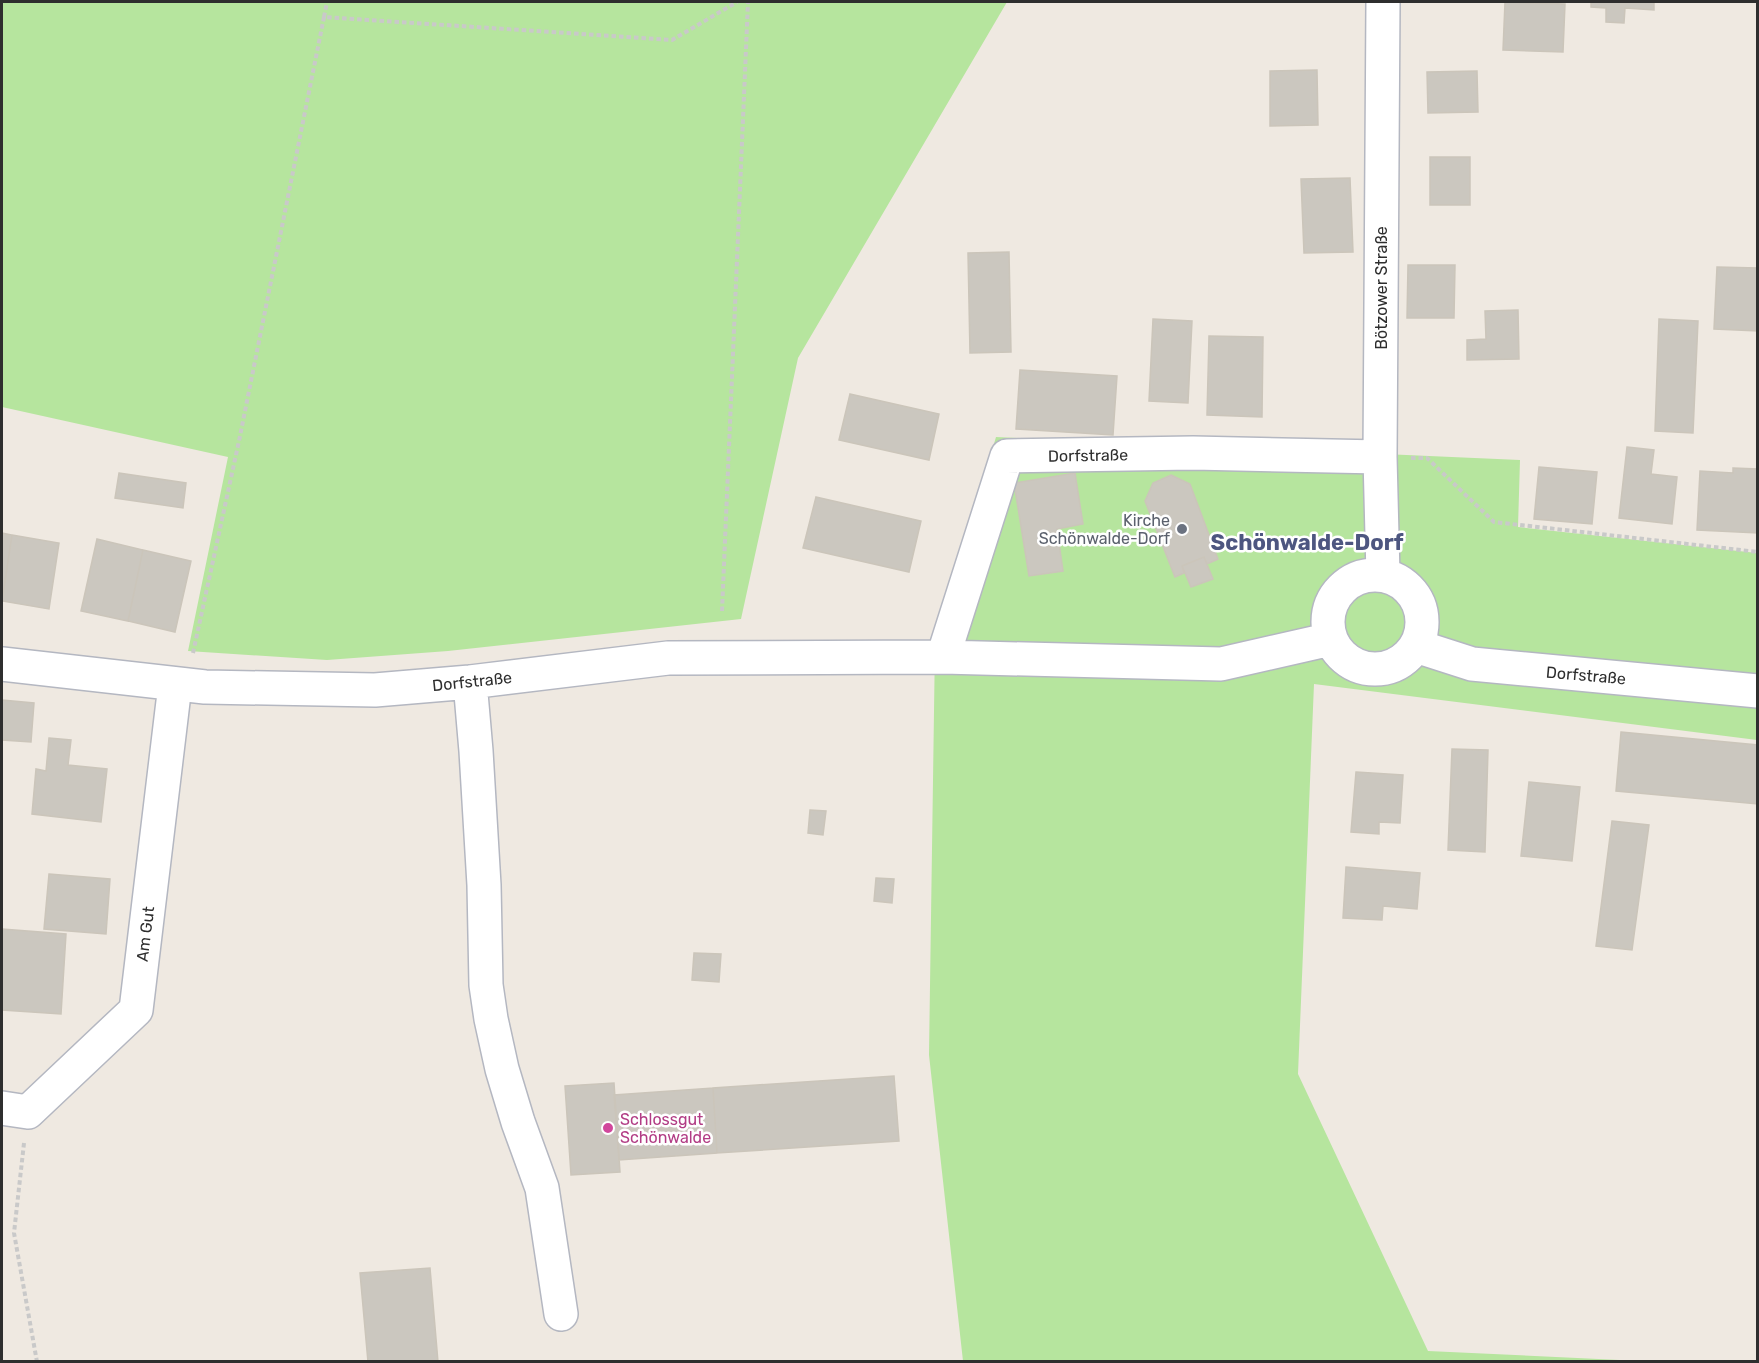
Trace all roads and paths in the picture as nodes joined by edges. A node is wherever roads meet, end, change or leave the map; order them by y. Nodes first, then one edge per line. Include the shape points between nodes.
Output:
1 (327, 2) edge
2 (737, 2) edge
3 (748, 2) edge
4 (1383, 2) edge
5 (324, 17) junction
6 (1380, 457) junction
7 (1758, 552) edge
8 (1383, 575) junction
9 (722, 611) dead end
10 (1331, 639) junction
11 (1416, 646) junction
12 (943, 657) junction
13 (2, 664) edge
14 (183, 672) junction
15 (470, 682) junction
16 (1758, 691) edge
17 (15, 1110) edge
18 (561, 1314) dead end
19 (38, 1362) edge

1 - 5 path
2 - 5 path via 672,40
3 - 9 path
4 - 6 street, Bötzower Straße
5 - 14 path via 239,441
6 - 7 path via 1428,458 1494,522
6 - 8 street, Bötzower Straße
6 - 12 street, Dorfstraße via 1193,453 1007,456
8 - 10 street via 1368,574 1355,579 1334,598 1329,611
8 - 11 street via 1397,580 1418,601 1422,631
10 - 11 street via 1350,662 1372,669 1394,666
10 - 12 street, Dorfstraße via 1221,664
11 - 16 street, Dorfstraße via 1472,664
12 - 15 street, Dorfstraße via 669,657
13 - 14 street, Dorfstraße
14 - 15 street, Dorfstraße via 204,687 375,690
14 - 17 street, Am Gut via 136,1010
15 - 18 street via 489,1008 502,1069 542,1188
17 - 19 path via 14,1233

